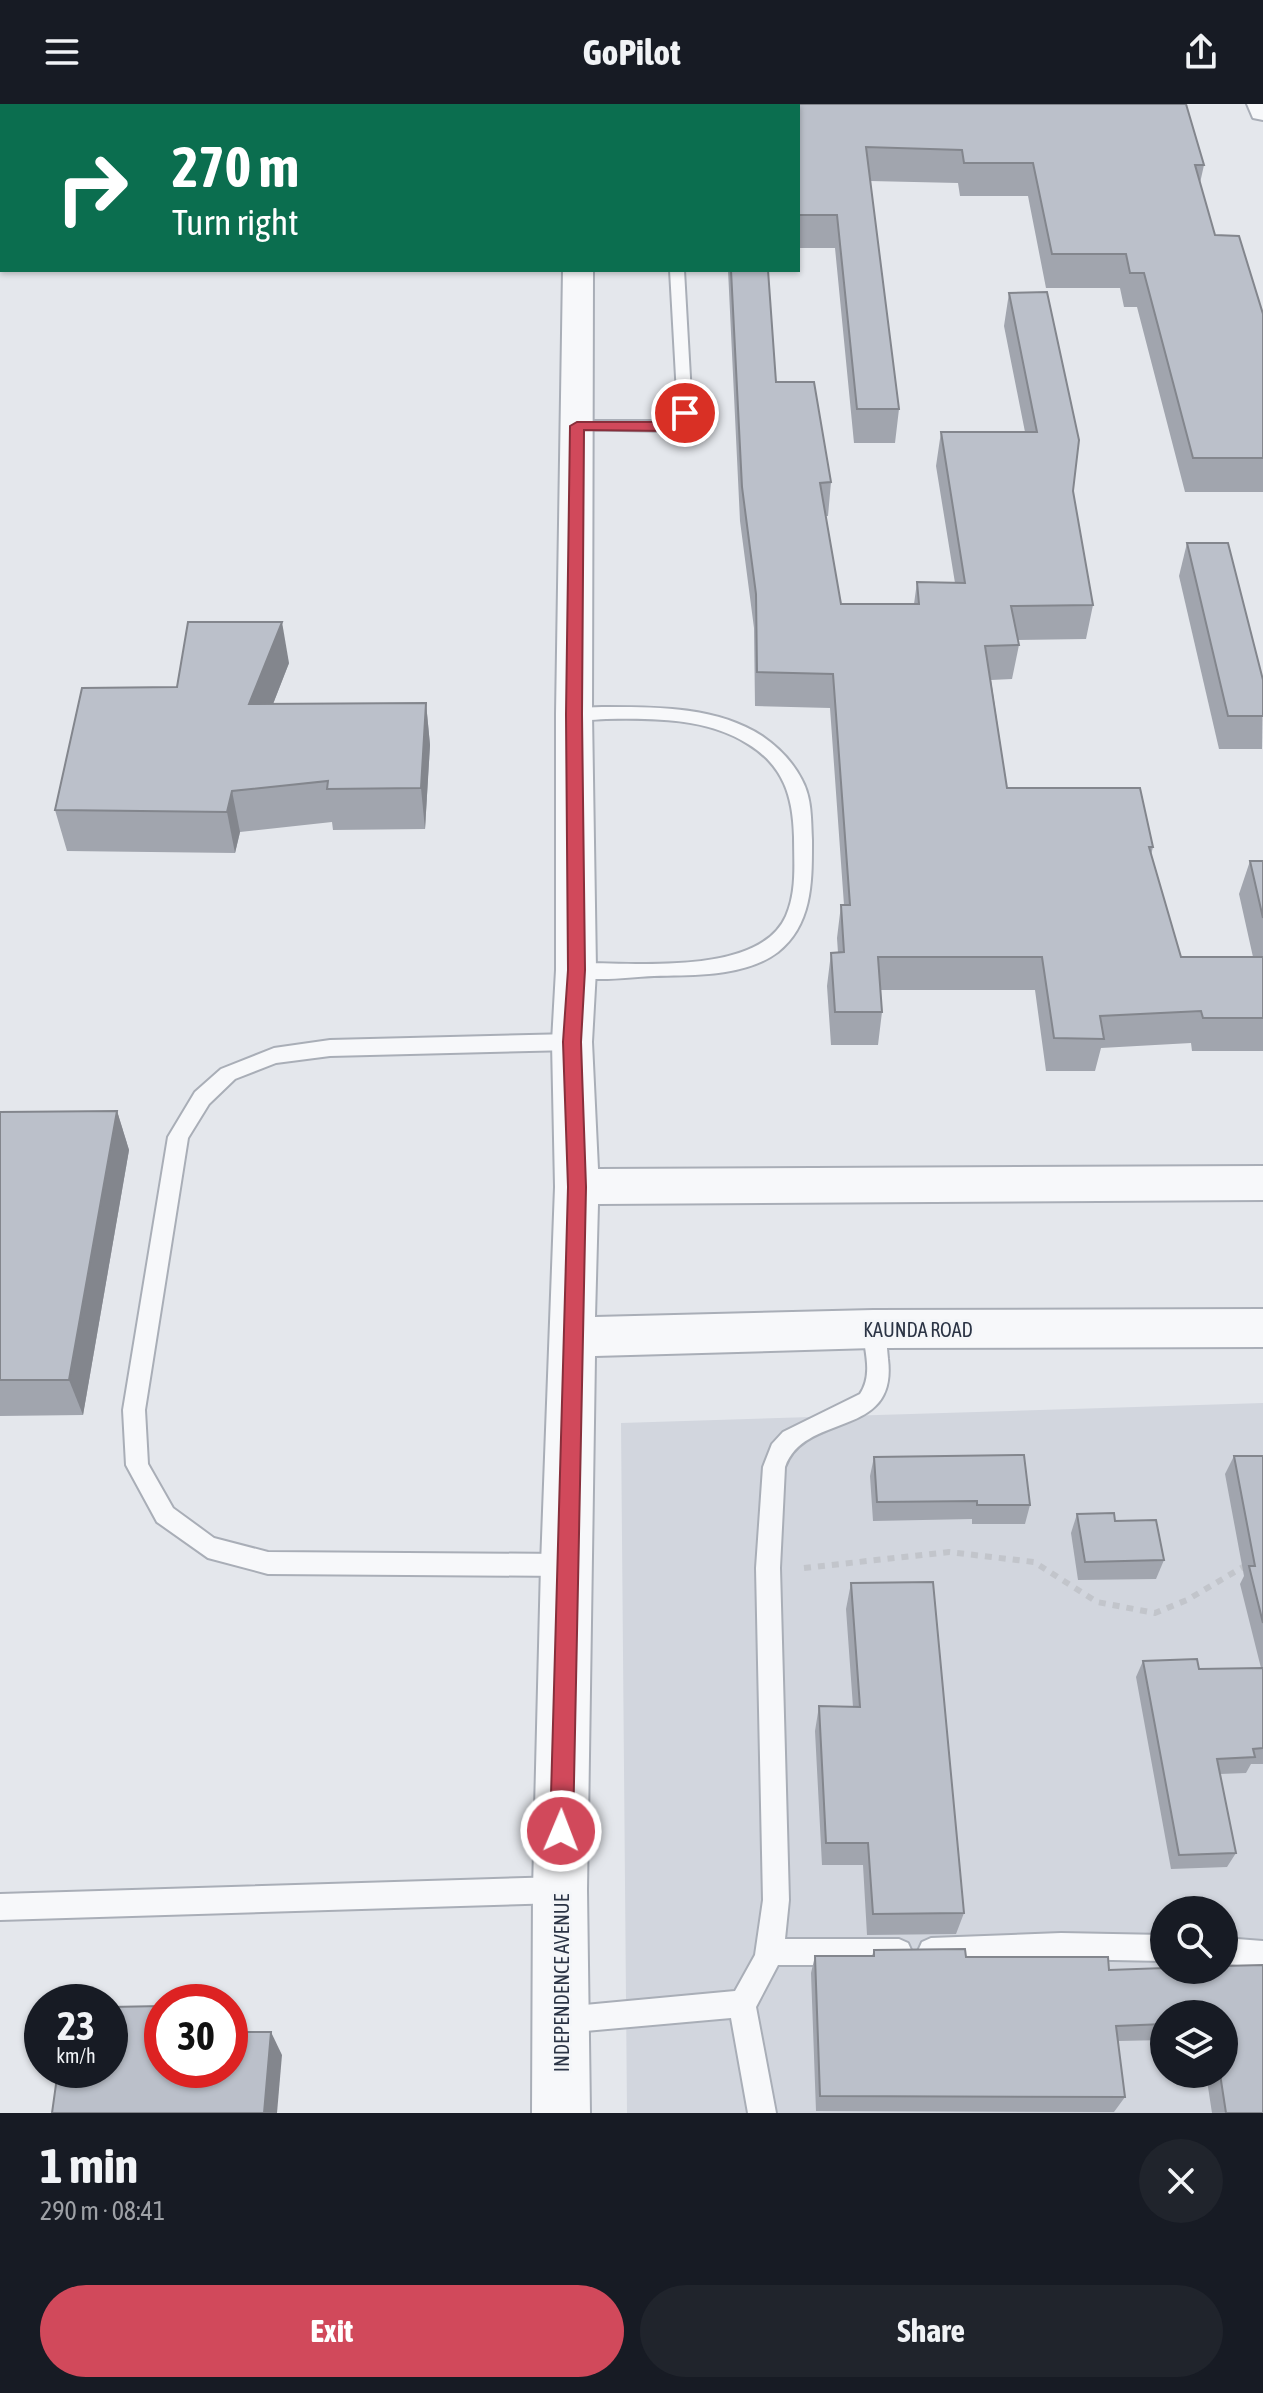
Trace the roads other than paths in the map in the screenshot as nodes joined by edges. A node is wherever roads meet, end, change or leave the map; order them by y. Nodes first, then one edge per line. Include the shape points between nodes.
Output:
1 (1260, 104) edge
2 (1263, 112) edge
3 (578, 272) edge
4 (677, 272) edge
5 (577, 426) junction
6 (574, 714) junction
7 (576, 970) junction
8 (572, 1042) junction
9 (1263, 1183) edge
10 (577, 1187) junction
11 (1263, 1328) edge
12 (873, 1329) junction
13 (573, 1337) junction
14 (565, 1565) junction
15 (560, 1890) junction
16 (0, 1907) edge
17 (1150, 1948) edge
18 (771, 1952) junction
19 (1238, 1952) edge
20 (1263, 1954) edge
21 (742, 2004) junction
22 (563, 2020) junction
23 (561, 2113) edge
24 (762, 2113) edge

1 - 2 street
3 - 5 street, INDEPENDENCE AVENUE
4 - 5 lane via 685,413 669,426
5 - 6 street, INDEPENDENCE AVENUE
6 - 7 street, INDEPENDENCE AVENUE
6 - 7 lane via 677,714 752,739 776,756 795,782 804,875 800,910 784,936 742,962
7 - 8 street, INDEPENDENCE AVENUE
8 - 10 street, INDEPENDENCE AVENUE
8 - 14 lane via 330,1048 274,1056 228,1074 202,1098 178,1137 134,1410 137,1465 165,1515 208,1547 268,1563
9 - 10 street
10 - 13 street, INDEPENDENCE AVENUE
11 - 12 street, KAUNDA ROAD
12 - 13 street, KAUNDA ROAD
12 - 18 lane via 879,1377 875,1393 862,1405 797,1434 774,1464 768,1572 776,1900
13 - 14 street, INDEPENDENCE AVENUE
14 - 15 street, INDEPENDENCE AVENUE
15 - 16 lane
15 - 22 street, INDEPENDENCE AVENUE
17 - 18 lane
18 - 21 lane
19 - 20 lane
21 - 22 lane
21 - 24 lane
22 - 23 street, INDEPENDENCE AVENUE

